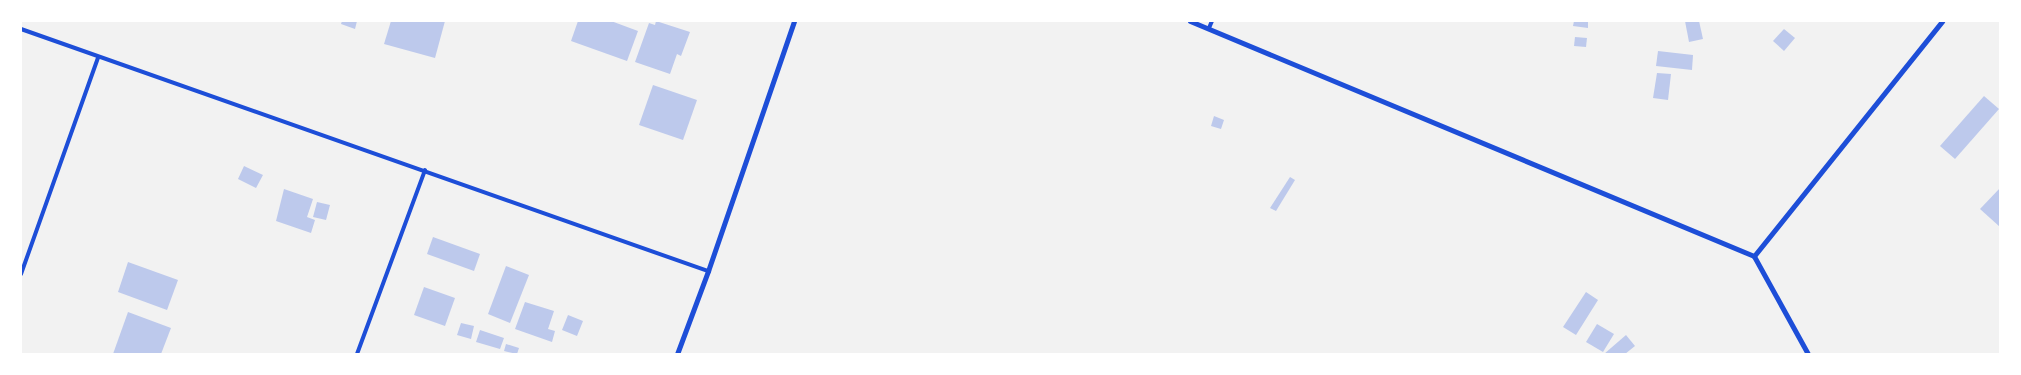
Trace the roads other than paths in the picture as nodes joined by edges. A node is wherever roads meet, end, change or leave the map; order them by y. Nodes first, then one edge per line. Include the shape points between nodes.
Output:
1 (794, 21) edge
2 (1190, 21) edge
3 (1212, 21) edge
4 (1942, 21) edge
5 (1209, 28) junction
6 (21, 30) edge
7 (98, 58) junction
8 (425, 170) junction
9 (1754, 256) junction
10 (708, 271) junction
11 (21, 274) edge
12 (357, 354) edge
13 (678, 354) edge
14 (1808, 354) edge

1 - 10 street
2 - 5 street
3 - 5 lane
4 - 9 street
5 - 9 street
6 - 7 lane
7 - 8 lane
7 - 11 lane
8 - 10 lane
8 - 12 lane
9 - 14 street
10 - 13 street

